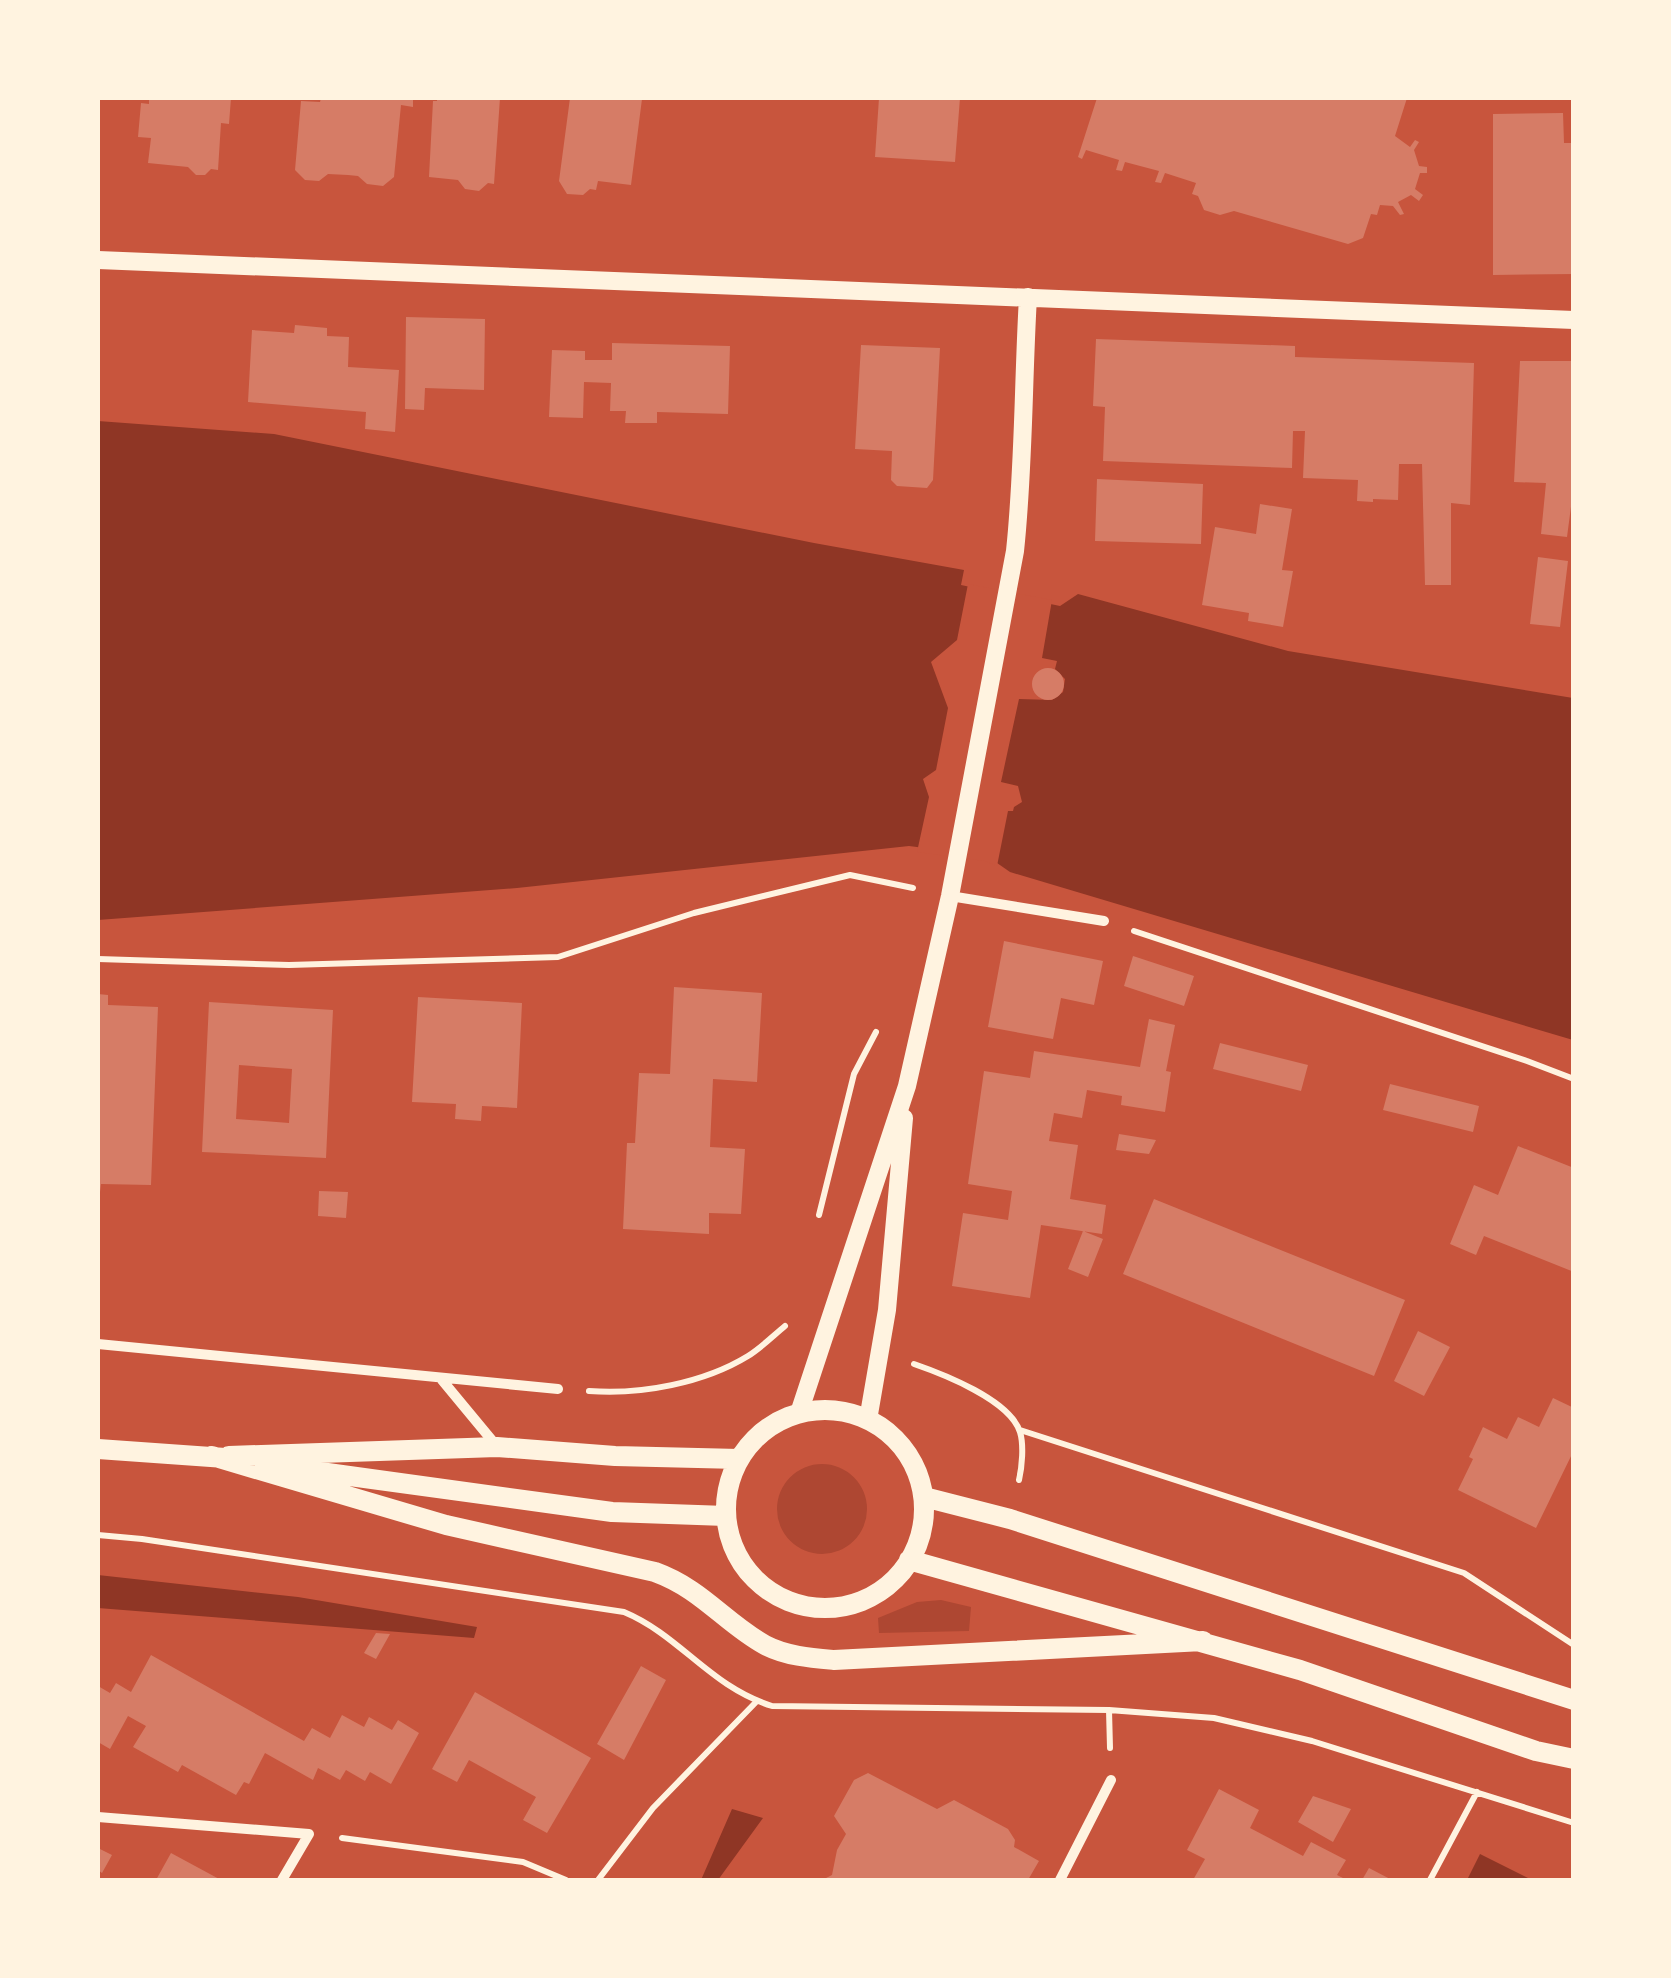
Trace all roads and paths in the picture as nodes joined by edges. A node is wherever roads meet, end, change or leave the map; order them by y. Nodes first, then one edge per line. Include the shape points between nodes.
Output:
1 (98, 260) edge
2 (1028, 297) junction
3 (1574, 320) edge
4 (950, 896) junction
5 (1104, 921) joint
6 (98, 959) edge
7 (1574, 1080) edge
8 (907, 1086) junction
9 (790, 1322) dead end
10 (98, 1344) edge
11 (442, 1380) junction
12 (558, 1389) dead end
13 (617, 1394) dead end
14 (799, 1413) junction
15 (868, 1420) junction
16 (1020, 1430) dead end
17 (497, 1447) junction
18 (98, 1448) edge
19 (212, 1456) junction
20 (739, 1459) junction
21 (924, 1497) junction
22 (726, 1516) junction
23 (98, 1535) edge
24 (909, 1560) junction
25 (604, 1607) dead end
26 (1203, 1641) junction
27 (1574, 1645) edge
28 (1574, 1700) edge
29 (757, 1701) dead end
30 (964, 1710) dead end
31 (1574, 1759) edge
32 (1111, 1780) dead end
33 (1477, 1792) junction
34 (98, 1817) edge
35 (1574, 1822) edge
36 (310, 1834) junction
37 (282, 1880) edge
38 (566, 1880) edge
39 (598, 1880) edge
40 (1060, 1880) edge
41 (1430, 1880) edge

1 - 2 street
2 - 3 street
2 - 4 street via 1021,498
4 - 5 street
4 - 6 path via 850,875 694,913 558,957 288,965
4 - 8 street
5 - 7 path
8 - 14 street
8 - 15 street via 887,1310
9 - 13 path via 749,1356 702,1377
10 - 11 street
11 - 12 street
11 - 17 street
14 - 15 main road via 842,1411
14 - 20 main road via 765,1430
15 - 21 main road via 900,1444
16 - 27 path via 1464,1573
17 - 19 main road
17 - 20 main road
18 - 19 main road
19 - 22 main road via 579,1508
19 - 26 main road via 446,1525 655,1572 677,1580 764,1644 810,1658
20 - 22 main road
21 - 24 main road via 924,1519
21 - 28 main road
22 - 24 main road via 732,1541 760,1583 805,1606 856,1603 879,1592
23 - 25 path
24 - 26 main road
26 - 31 main road
29 - 39 path via 653,1808
30 - 33 path via 1214,1718
32 - 40 street
33 - 35 path
33 - 41 path
34 - 36 street
36 - 37 street
36 - 38 path via 522,1862

